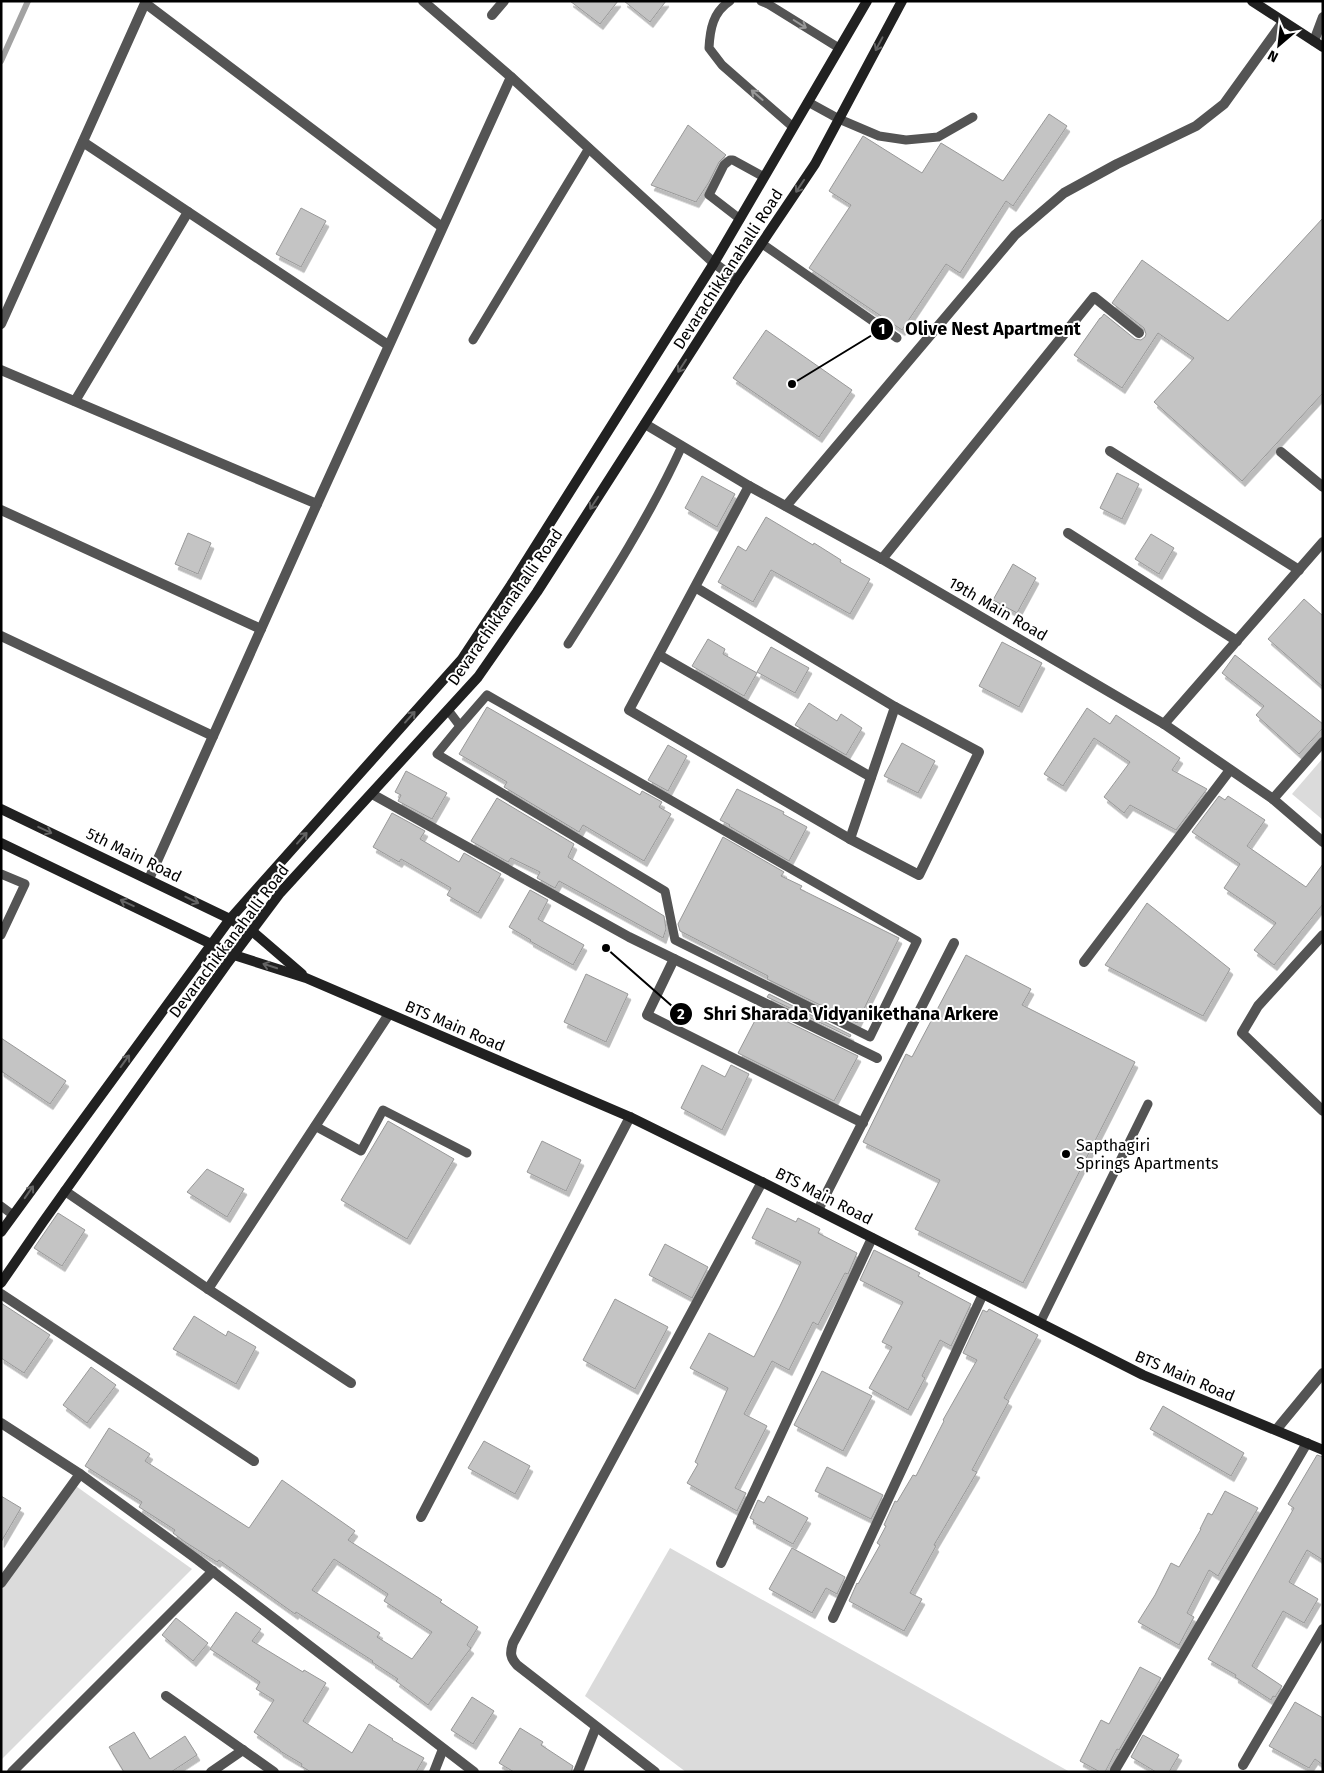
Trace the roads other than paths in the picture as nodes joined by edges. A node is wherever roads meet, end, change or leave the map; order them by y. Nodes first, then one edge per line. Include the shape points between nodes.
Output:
1 (423, 1) edge
2 (504, 1) edge
3 (730, 1) edge
4 (761, 1) edge
5 (866, 1) edge
6 (902, 1) edge
7 (1252, 1) edge
8 (146, 2) edge
9 (492, 15) dead end
10 (1323, 17) edge
11 (1283, 22) junction
12 (1314, 41) junction
13 (1323, 47) edge
14 (839, 48) junction
15 (511, 77) junction
16 (808, 102) junction
17 (974, 118) dead end
18 (839, 119) junction
19 (793, 127) junction
20 (82, 142) junction
21 (589, 148) junction
22 (764, 177) junction
23 (188, 212) junction
24 (740, 219) junction
25 (442, 226) junction
26 (761, 243) junction
27 (714, 263) junction
28 (737, 280) junction
29 (1, 324) edge
30 (1139, 333) dead end
31 (897, 338) dead end
32 (473, 340) dead end
33 (388, 345) junction
34 (1, 370) edge
35 (75, 402) junction
36 (645, 424) junction
37 (682, 446) junction
38 (1110, 451) dead end
39 (1282, 452) dead end
40 (749, 486) junction
41 (1323, 487) edge
42 (317, 504) junction
43 (786, 506) junction
44 (1, 510) edge
45 (1068, 533) dead end
46 (1323, 542) edge
47 (882, 558) junction
48 (1299, 570) junction
49 (696, 587) junction
50 (260, 629) junction
51 (1, 636) edge
52 (1237, 641) junction
53 (568, 644) dead end
54 (659, 655) junction
55 (895, 707) junction
56 (448, 710) junction
57 (1164, 724) junction
58 (460, 726) junction
59 (213, 736) junction
60 (1323, 742) edge
61 (1230, 770) junction
62 (871, 778) junction
63 (372, 794) junction
64 (1273, 799) junction
65 (1, 809) edge
66 (850, 839) junction
67 (1323, 842) edge
68 (1, 843) edge
69 (1, 874) edge
70 (149, 879) junction
71 (230, 919) junction
72 (252, 931) junction
73 (1323, 935) edge
74 (1, 936) edge
75 (213, 943) junction
76 (954, 943) dead end
77 (234, 954) junction
78 (674, 959) junction
79 (1084, 962) dead end
80 (306, 978) junction
81 (389, 1014) junction
82 (877, 1058) dead end
83 (1148, 1104) dead end
84 (1321, 1106) edge
85 (630, 1117) junction
86 (863, 1123) junction
87 (315, 1126) junction
88 (467, 1153) dead end
89 (762, 1182) junction
90 (65, 1191) junction
91 (1, 1206) edge
92 (818, 1210) junction
93 (13, 1215) junction
94 (1, 1232) edge
95 (872, 1238) junction
96 (1, 1283) edge
97 (208, 1289) junction
98 (1, 1294) edge
99 (983, 1294) junction
100 (1040, 1323) junction
101 (1323, 1373) edge
102 (352, 1383) dead end
103 (1, 1423) edge
104 (1276, 1430) junction
105 (1307, 1443) junction
106 (1323, 1450) edge
107 (254, 1461) dead end
108 (80, 1474) junction
109 (421, 1517) dead end
110 (721, 1563) dead end
111 (213, 1571) junction
112 (1, 1583) edge
113 (834, 1618) dead end
114 (1323, 1629) edge
115 (166, 1696) dead end
116 (596, 1727) junction
117 (443, 1749) junction
118 (243, 1750) junction
119 (1243, 1765) dead end
120 (1115, 1770) dead end
121 (12, 1772) edge
122 (211, 1772) edge
123 (274, 1772) edge
124 (434, 1772) edge
125 (474, 1772) edge
126 (578, 1772) edge
127 (655, 1772) edge

1 - 15 street
2 - 9 street
19 -> 3 lane via 722,65 709,48 711,26 723,6
4 -> 14 lane
5 - 14 main road, Devarachikkanahalli Road
6 -> 18 main road, Devarachikkanahalli Road
7 - 11 main road
8 - 20 street
8 - 25 street
10 - 12 street
11 - 12 main road
11 - 43 street via 1224,104 1196,126 1064,193 1015,235
12 - 13 main road
14 - 16 main road, Devarachikkanahalli Road
15 - 21 street
15 - 25 street
16 - 18 lane
16 - 19 main road, Devarachikkanahalli Road
17 - 18 lane via 938,137 906,140 879,136
18 -> 26 main road, Devarachikkanahalli Road via 815,164
19 - 22 main road, Devarachikkanahalli Road
20 - 23 street
20 - 29 street
21 - 27 street
21 - 32 lane
22 - 24 main road, Devarachikkanahalli Road
22 - 24 lane via 734,160 724,165 709,195
23 - 33 street
23 - 35 street
24 - 27 main road, Devarachikkanahalli Road
25 - 33 street
26 - 28 main road, Devarachikkanahalli Road
26 - 31 lane
27 - 28 street
71 -> 27 main road, Devarachikkanahalli Road via 462,659
28 -> 36 main road, Devarachikkanahalli Road
30 - 47 street via 1094,297
33 - 42 street
34 - 35 street
35 - 42 street
36 - 37 street, 19th Main Road
36 -> 56 main road, Devarachikkanahalli Road via 537,592 478,677
37 - 40 street, 19th Main Road
37 - 53 lane via 627,552
38 - 48 street
39 - 41 street
40 - 43 street, 19th Main Road
40 - 49 street
42 - 50 street
43 - 47 street, 19th Main Road
44 - 50 street
45 - 52 street
46 - 48 street
47 - 57 street, 19th Main Road
48 - 52 street
49 - 54 street
49 - 55 street
50 - 59 street
51 - 59 street
52 - 57 street
54 - 62 street
54 - 66 street via 629,710
55 - 62 street
55 - 66 street via 978,752 919,875
56 - 58 lane
56 - 63 main road, Devarachikkanahalli Road
57 - 61 street, 19th Main Road
58 - 58 lane via 437,754 665,891 674,940 870,1037 917,941 487,695
59 - 70 street
60 - 64 street
61 - 64 street, 19th Main Road
61 - 79 street
62 - 66 street
63 - 72 main road, Devarachikkanahalli Road via 280,893
63 - 78 street
64 - 67 street, 19th Main Road
65 -> 70 main road, 5th Main Road
75 -> 68 main road
69 - 74 lane via 25,884
70 -> 71 main road, 5th Main Road
71 - 72 main road, 5th Main Road
71 - 75 main road, Devarachikkanahalli Road
72 - 77 main road, Devarachikkanahalli Road
72 - 80 main road, BTS Main Road
73 - 84 street via 1258,1006 1242,1033
75 - 77 main road
93 -> 75 main road, Devarachikkanahalli Road
76 - 86 street
80 -> 77 main road, BTS Main Road
77 - 90 main road, Devarachikkanahalli Road
78 - 82 street
78 - 86 street via 647,1015
80 - 81 main road, BTS Main Road
81 - 85 main road, BTS Main Road
81 - 87 street
83 - 100 lane
85 - 89 main road, BTS Main Road
85 - 109 street
86 - 92 street
87 - 88 lane via 361,1151 383,1110
87 - 97 street
89 - 92 main road, BTS Main Road
89 - 116 street via 510,1652 517,1665
90 - 96 main road, Devarachikkanahalli Road
90 - 97 street
91 - 93 lane
92 - 95 main road, BTS Main Road
93 - 94 main road, Devarachikkanahalli Road
95 - 99 main road, BTS Main Road
95 - 110 street
97 - 102 street
98 - 107 street
99 - 100 main road, BTS Main Road
99 - 113 street
100 - 104 main road, BTS Main Road via 1143,1374
101 - 104 street
103 - 108 street
104 - 105 main road, BTS Main Road
105 - 106 main road, BTS Main Road
105 - 120 street
108 - 111 street
108 - 112 street
111 - 117 street
111 - 121 street
114 - 119 street
115 - 118 street
116 - 126 street
116 - 127 street
117 - 124 street
117 - 125 street
118 - 122 street
118 - 123 street

